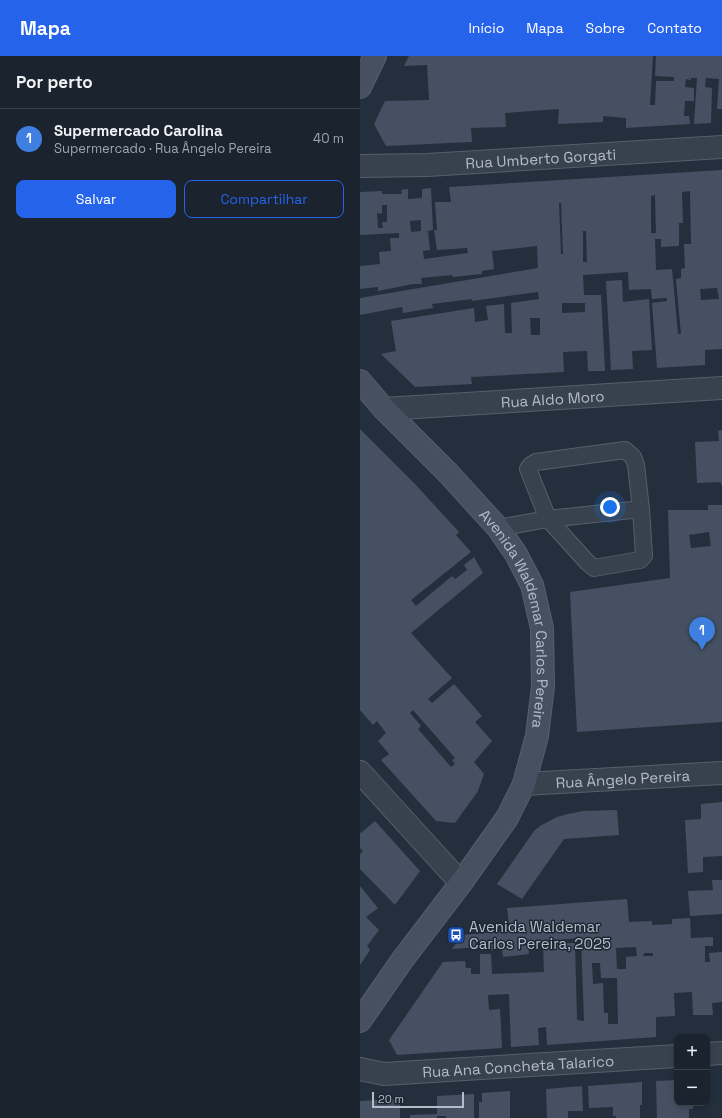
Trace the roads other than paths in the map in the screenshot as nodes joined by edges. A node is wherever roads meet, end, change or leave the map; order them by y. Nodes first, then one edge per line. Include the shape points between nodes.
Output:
1 (376, 56) edge
2 (360, 86) edge
3 (722, 147) edge
4 (360, 166) edge
5 (360, 381) edge
6 (722, 388) edge
7 (384, 409) junction
8 (640, 509) junction
9 (548, 519) junction
10 (498, 528) junction
11 (360, 772) edge
12 (722, 773) edge
13 (524, 784) junction
14 (461, 883) junction
15 (360, 1021) edge
16 (722, 1053) edge
17 (710, 1054) edge
18 (674, 1056) edge
19 (360, 1069) edge

1 - 2 street
3 - 4 street, Rua Umberto Gorgati via 427,165
5 - 7 street, Avenida Waldemar Carlos Pereira
6 - 7 street, Rua Aldo Moro
7 - 10 street, Avenida Waldemar Carlos Pereira
8 - 9 lane
8 - 9 lane via 644,556 640,560 594,568
8 - 9 lane via 636,465 633,457 625,450 536,462 531,465 528,469
9 - 10 lane
10 - 13 street, Avenida Waldemar Carlos Pereira via 516,554 532,585 542,628 543,686 536,736
11 - 14 street
12 - 13 street, Rua Ângelo Pereira
13 - 14 street, Avenida Waldemar Carlos Pereira via 507,818
14 - 15 street, Avenida Waldemar Carlos Pereira
16 - 17 street
18 - 19 street, Rua Ana Concheta Talarico via 384,1074

